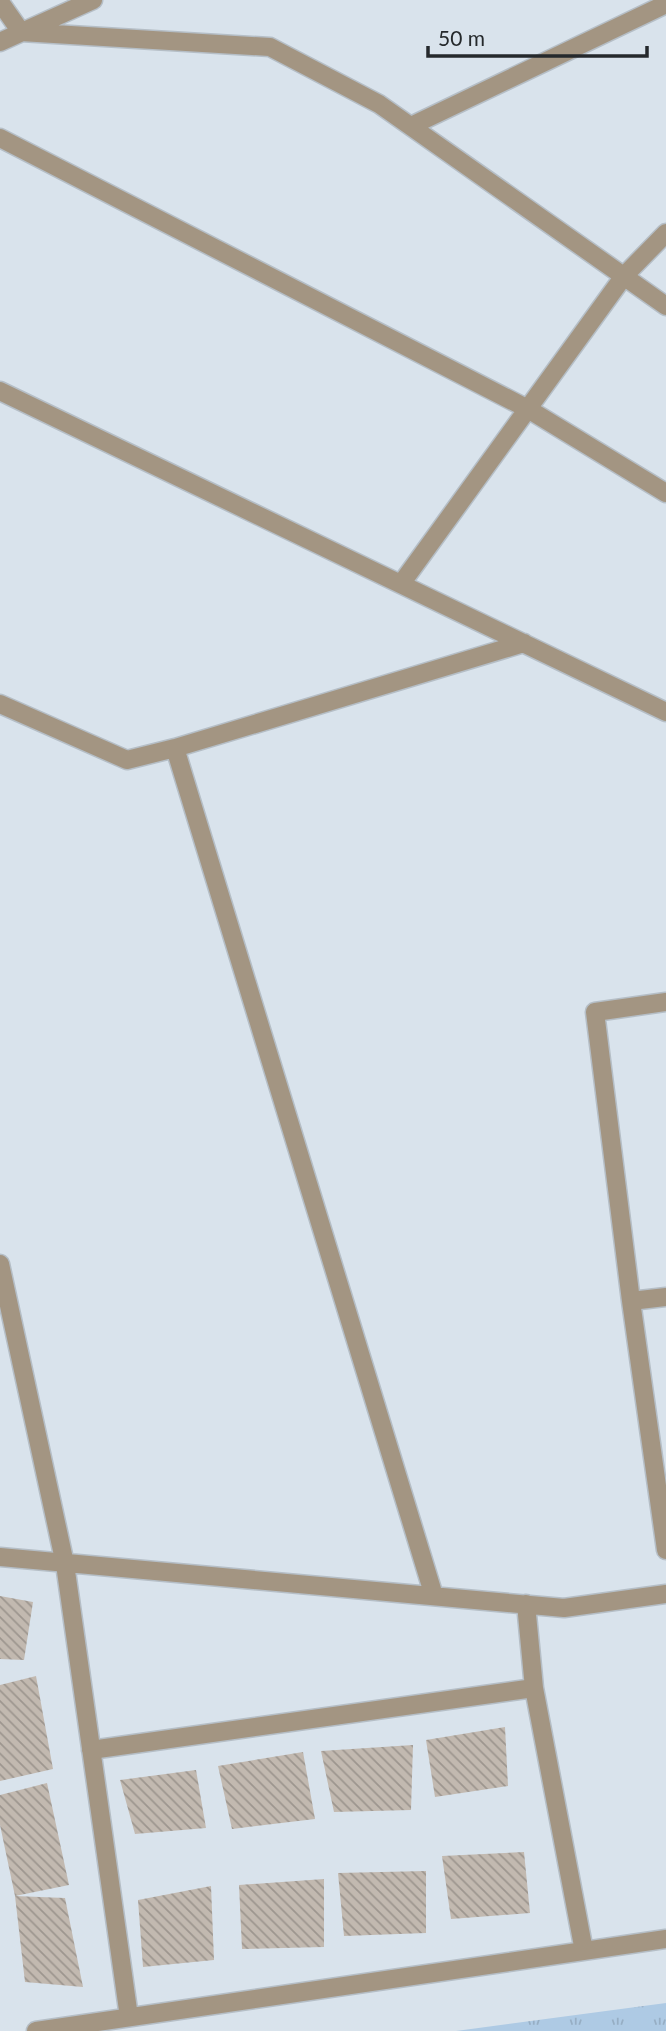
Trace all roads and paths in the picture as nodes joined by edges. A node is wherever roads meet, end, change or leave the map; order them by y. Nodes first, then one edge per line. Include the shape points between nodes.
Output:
1 (93, 0) edge
2 (0, 2) edge
3 (666, 4) edge
4 (21, 32) junction
5 (0, 42) edge
6 (411, 126) junction
7 (0, 138) edge
8 (666, 233) edge
9 (624, 276) junction
10 (666, 306) edge
11 (0, 391) edge
12 (528, 409) junction
13 (666, 494) edge
14 (401, 584) junction
15 (524, 643) junction
16 (0, 704) edge
17 (666, 712) edge
18 (175, 748) junction
19 (666, 1002) edge
20 (0, 1264) edge
21 (666, 1297) edge
22 (631, 1301) junction
23 (666, 1550) edge
24 (0, 1557) edge
25 (65, 1563) junction
26 (666, 1594) edge
27 (434, 1596) junction
28 (526, 1604) junction
29 (534, 1688) junction
30 (91, 1750) junction
31 (666, 1939) edge
32 (583, 1951) junction
33 (129, 2017) junction
34 (36, 2031) edge

1 - 4 street
2 - 4 street
3 - 6 street
4 - 5 street
4 - 6 street via 271,47
6 - 9 street
7 - 12 street
8 - 9 street
9 - 10 street
9 - 12 street
11 - 14 street
12 - 13 street
12 - 14 street
14 - 15 street
15 - 17 street
15 - 18 street
16 - 18 street via 127,760
18 - 27 street
19 - 22 street via 595,1013
20 - 25 street
21 - 22 street
22 - 23 street
24 - 25 street
25 - 27 street
25 - 30 street
26 - 28 street via 564,1608
27 - 28 street
28 - 29 street
29 - 30 street
29 - 32 street
30 - 33 street
31 - 32 street
32 - 33 street
33 - 34 street

